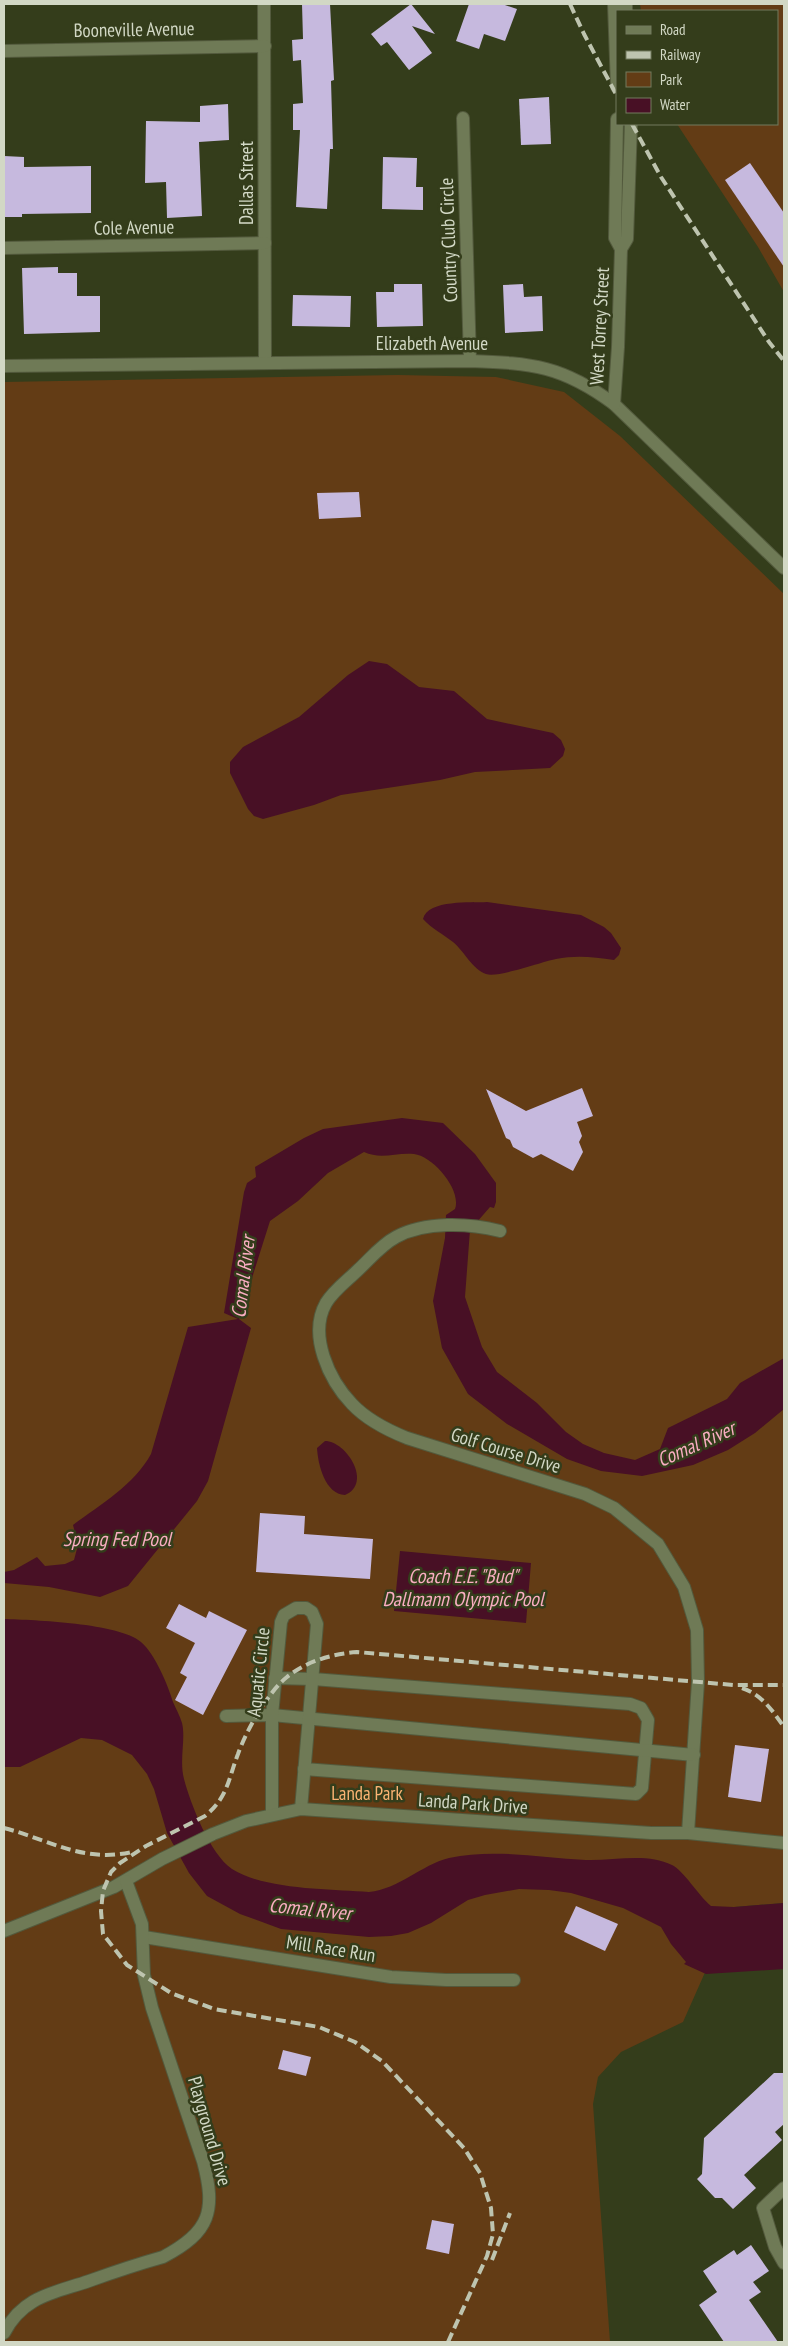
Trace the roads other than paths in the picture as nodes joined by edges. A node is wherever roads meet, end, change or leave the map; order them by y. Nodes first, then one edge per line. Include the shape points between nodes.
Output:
1 (264, 4) edge
2 (614, 4) edge
3 (265, 46) junction
4 (4, 50) edge
5 (616, 59) edge
6 (463, 118) dead end
7 (617, 125) edge
8 (631, 125) edge
9 (265, 243) junction
10 (4, 248) edge
11 (621, 249) junction
12 (470, 361) junction
13 (265, 362) junction
14 (4, 366) edge
15 (614, 404) junction
16 (784, 568) edge
17 (500, 1231) dead end
18 (275, 1678) junction
19 (313, 1679) junction
20 (272, 1715) junction
21 (226, 1716) dead end
22 (310, 1718) junction
23 (646, 1751) junction
24 (694, 1755) junction
25 (304, 1768) junction
26 (301, 1808) junction
27 (272, 1814) junction
28 (688, 1833) junction
29 (784, 1843) edge
30 (126, 1881) junction
31 (4, 1931) edge
32 (144, 1937) junction
33 (514, 1980) dead end
34 (784, 2188) edge
35 (784, 2263) edge
36 (4, 2332) edge

1 - 3 street, Dallas Street
2 - 5 street
3 - 4 street, Booneville Avenue
3 - 9 street, Dallas Street
6 - 12 street, Country Club Circle
7 - 11 street, West Torrey Street via 615,238
8 - 11 street, West Torrey Street via 627,239
9 - 10 street, Cole Avenue
9 - 13 street, Dallas Street
11 - 15 street, West Torrey Street
12 - 13 street, Elizabeth Avenue
12 - 15 street, Elizabeth Avenue via 520,362 548,368 590,386
13 - 14 street, Elizabeth Avenue
15 - 16 street, Elizabeth Avenue
17 - 24 street, Golf Course Drive via 478,1227 422,1227 394,1238 327,1302 320,1331 325,1360 331,1375 352,1403 387,1430 585,1494 614,1508 658,1544 684,1587 697,1630
18 - 19 street
18 - 19 street, Aquatic Circle via 281,1622 288,1612 301,1607 312,1612 317,1624
18 - 20 street, Aquatic Circle
19 - 22 street, Aquatic Circle
19 - 23 street via 630,1704 641,1708 648,1720
20 - 21 street
20 - 22 street
20 - 27 street, Aquatic Circle
22 - 23 street
22 - 25 street, Aquatic Circle
23 - 24 street
23 - 25 street via 642,1788 636,1794 628,1795
24 - 28 street, Golf Course Drive
25 - 26 street, Aquatic Circle
26 - 27 street, Landa Park Drive
26 - 28 street, Landa Park Drive via 623,1832
27 - 30 street, Landa Park Drive via 213,1834
28 - 29 street, Landa Park Drive
30 - 31 street, Landa Park Drive
30 - 32 street, Playground Drive
32 - 33 street, Mill Race Run via 391,1977
32 - 36 street, Playground Drive via 144,1974 152,2008 203,2161 210,2206 198,2230 177,2249 163,2257 44,2294 11,2320
34 - 35 street via 763,2208 775,2247

